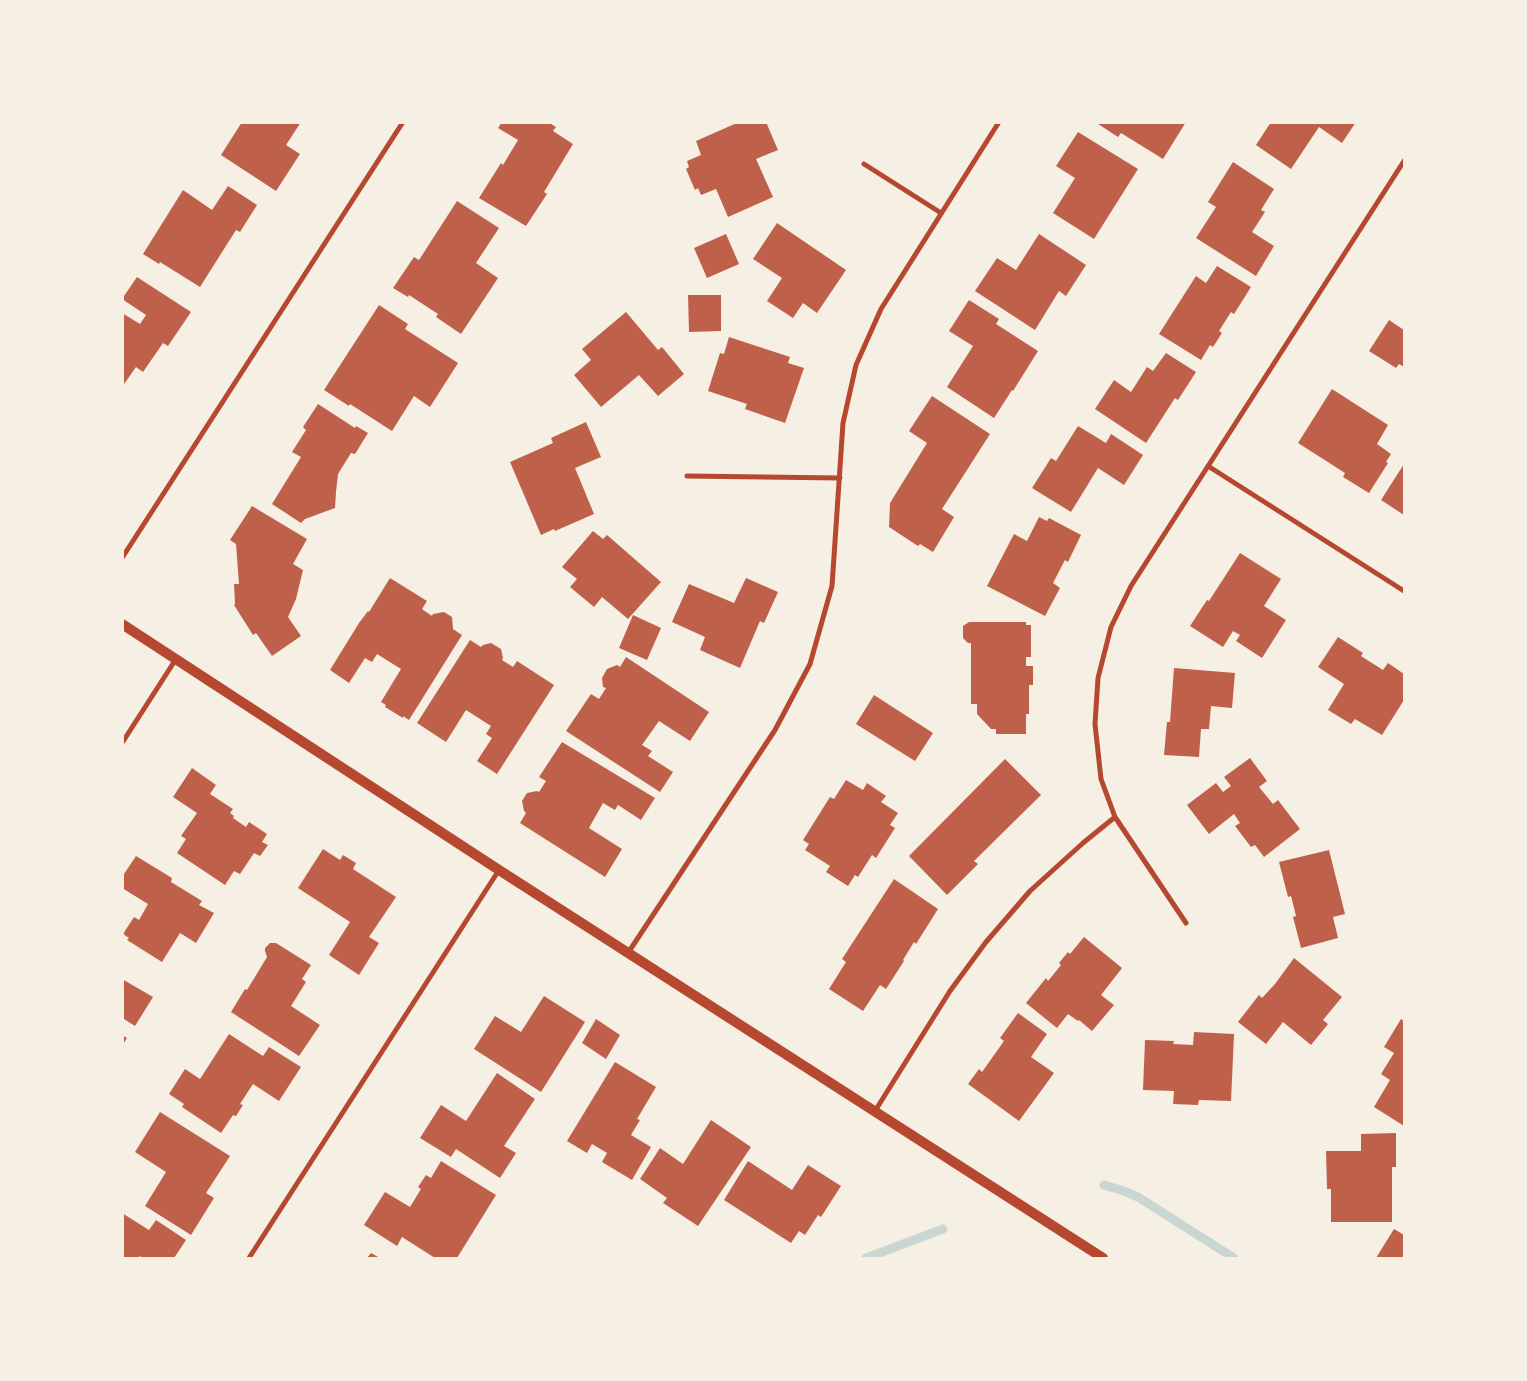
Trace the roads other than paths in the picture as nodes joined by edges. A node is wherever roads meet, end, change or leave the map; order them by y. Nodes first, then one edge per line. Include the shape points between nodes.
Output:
1 (403, 122) edge
2 (999, 122) edge
3 (1404, 161) edge
4 (864, 164) dead end
5 (942, 213) junction
6 (1208, 466) junction
7 (687, 476) dead end
8 (840, 478) junction
9 (122, 558) edge
10 (1404, 592) edge
11 (122, 624) edge
12 (177, 659) junction
13 (122, 743) edge
14 (1115, 817) junction
15 (499, 870) junction
16 (1186, 923) dead end
17 (628, 953) junction
18 (874, 1111) junction
19 (249, 1258) edge
20 (1102, 1258) edge

1 - 9 street
2 - 5 street
3 - 6 street
4 - 5 street
5 - 8 street via 881,308 856,365 843,423
6 - 10 street
6 - 14 street via 1131,586 1110,627 1098,678 1095,724 1101,779
7 - 8 street
8 - 17 street via 832,586 810,664 775,730
11 - 12 main road
12 - 13 street
12 - 15 main road
14 - 16 street
14 - 18 street via 1030,890 986,942 950,991
15 - 17 main road
15 - 19 street
17 - 18 main road
18 - 20 main road

